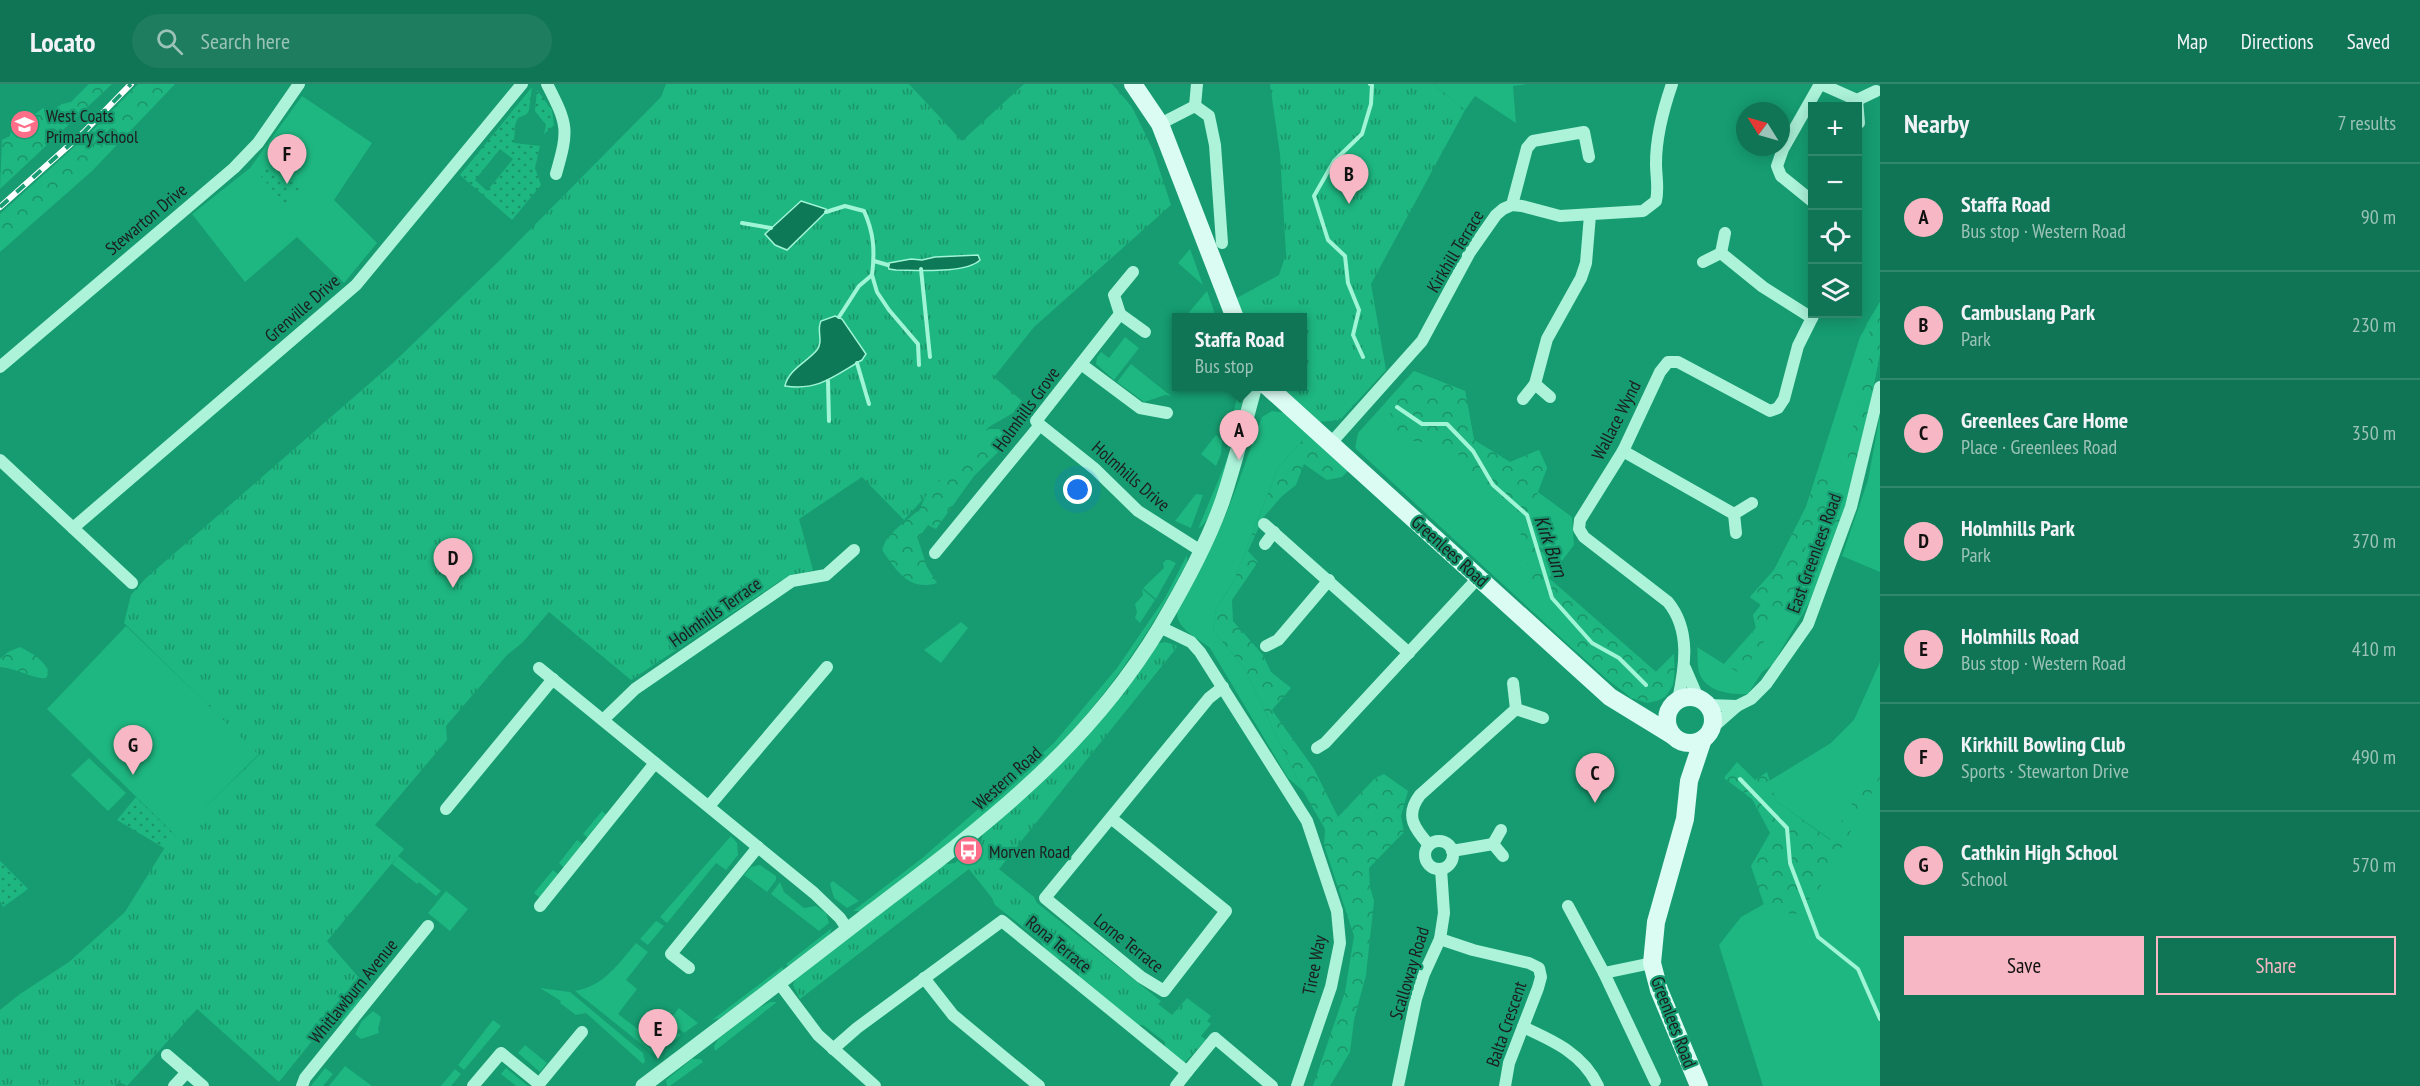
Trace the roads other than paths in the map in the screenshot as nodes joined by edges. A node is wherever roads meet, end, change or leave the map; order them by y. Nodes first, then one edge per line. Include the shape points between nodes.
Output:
1 (299, 84) edge
2 (522, 84) edge
3 (547, 84) edge
4 (1132, 84) edge
5 (1197, 84) edge
6 (1672, 84) edge
7 (1820, 84) edge
8 (1876, 91) dead end
9 (1857, 100) joint
10 (1195, 106) junction
11 (1160, 124) junction
12 (1589, 157) dead end
13 (556, 174) dead end
14 (1808, 198) edge
15 (1512, 205) junction
16 (1590, 215) junction
17 (1725, 233) dead end
18 (1222, 243) dead end
19 (1721, 253) junction
20 (1703, 262) dead end
21 (1133, 272) dead end
22 (1233, 313) edge
23 (1808, 313) edge
24 (1120, 314) junction
25 (1813, 318) edge
26 (1145, 332) dead end
27 (1081, 364) junction
28 (0, 367) edge
29 (1535, 384) junction
30 (1880, 387) edge
31 (1254, 391) edge
32 (1272, 391) edge
33 (1550, 397) dead end
34 (1523, 399) dead end
35 (1167, 413) dead end
36 (1040, 425) junction
37 (1331, 443) junction
38 (1623, 452) junction
39 (0, 460) edge
40 (1752, 503) dead end
41 (1734, 514) junction
42 (1264, 524) dead end
43 (73, 528) junction
44 (1274, 532) junction
45 (1736, 532) dead end
46 (1265, 544) dead end
47 (854, 550) dead end
48 (1200, 551) junction
49 (935, 553) dead end
50 (1478, 578) junction
51 (1329, 580) junction
52 (132, 583) dead end
53 (1160, 627) junction
54 (1266, 646) dead end
55 (1409, 653) junction
56 (827, 667) dead end
57 (539, 668) dead end
58 (1685, 668) junction
59 (553, 679) junction
60 (1514, 683) dead end
61 (1223, 687) junction
62 (1703, 701) junction
63 (1673, 705) junction
64 (1737, 706) junction
65 (1516, 709) junction
66 (1635, 713) junction
67 (1543, 718) dead end
68 (603, 720) junction
69 (1707, 734) junction
70 (1675, 738) junction
71 (1317, 748) dead end
72 (655, 763) junction
73 (1689, 781) junction
74 (709, 806) junction
75 (446, 810) dead end
76 (1111, 818) junction
77 (1501, 830) dead end
78 (1493, 844) junction
79 (1429, 845) junction
80 (758, 847) junction
81 (1452, 851) junction
82 (1503, 856) dead end
83 (1441, 869) junction
84 (540, 906) dead end
85 (1568, 906) dead end
86 (428, 926) dead end
87 (848, 930) junction
88 (1440, 939) junction
89 (1652, 963) junction
90 (688, 968) dead end
91 (1604, 973) junction
92 (924, 978) junction
93 (779, 983) junction
94 (1523, 1027) junction
95 (582, 1032) dead end
96 (833, 1049) junction
97 (167, 1055) dead end
98 (187, 1072) junction
99 (1187, 1072) junction
100 (304, 1082) edge
101 (1655, 1082) dead end
102 (174, 1086) edge
103 (202, 1086) edge
104 (473, 1086) edge
105 (643, 1086) edge
106 (875, 1086) edge
107 (1039, 1086) edge
108 (1176, 1086) edge
109 (1272, 1086) edge
110 (1297, 1086) edge
111 (1398, 1086) edge
112 (1505, 1086) edge
113 (1598, 1086) edge
114 (1699, 1086) edge

1 - 28 street, Stewarton Drive via 258,143 234,168
2 - 43 street, Grenville Drive via 356,285
3 - 13 street via 566,128
4 - 11 main road
5 - 10 street
6 - 16 street, Kirkhill Terrace via 1658,136 1656,201 1643,211
7 - 9 street
7 - 14 street via 1777,166 1781,176
8 - 9 street
10 - 11 street
10 - 18 street via 1209,116 1215,145
11 - 22 main road
12 - 15 street via 1584,132 1533,141 1527,148
15 - 16 street, Kirkhill Terrace via 1560,216
15 - 37 street, Kirkhill Terrace via 1496,215 1470,252 1422,341
16 - 29 street via 1586,263 1547,339
17 - 19 street
19 - 20 street
19 - 23 street via 1763,287
21 - 24 street via 1114,295
24 - 26 street
24 - 27 street
25 - 38 street, Wallace Wynd via 1798,346 1778,408 1763,408 1673,360 1660,372
27 - 35 street, Holmhills Grove via 1140,408
27 - 36 street, Holmhills Grove via 1036,421
29 - 33 street
29 - 34 street
30 - 64 street, East Greenlees Road via 1851,507 1808,624 1766,684
31 - 48 street, Western Road via 1221,503
32 - 37 main road, Greenlees Road
36 - 48 street, Holmhills Drive via 1095,469 1138,511
36 - 49 street, Holmhills Grove
37 - 50 main road, Greenlees Road
38 - 41 street
38 - 58 street, Wallace Wynd via 1580,520 1579,529 1676,611 1683,634
39 - 43 street
40 - 41 street
41 - 45 street
42 - 44 street
43 - 52 street
44 - 46 street
44 - 51 street
47 - 68 street, Holmhills Terrace via 826,575 787,584 635,689
48 - 53 street, Western Road
50 - 55 street
50 - 66 main road, Greenlees Road via 1610,697
51 - 54 street via 1278,640
51 - 55 street
53 - 61 street, Tiree Way via 1191,642
53 - 87 street, Western Road via 1110,699 1039,777
55 - 71 street
56 - 74 street
57 - 59 street
58 - 62 street, Wallace Wynd
58 - 63 street, Wallace Wynd
59 - 68 street
59 - 75 street
60 - 65 street
61 - 76 street, Lorne Terrace via 1209,698
61 - 110 street, Tiree Way via 1307,821 1337,911 1340,944 1331,987
62 - 63 main road via 1684,697
62 - 64 street
62 - 69 main road via 1713,720
63 - 66 main road
63 - 70 main road via 1668,728
64 - 69 street, East Greenlees Road
65 - 67 street
65 - 79 street via 1416,800 1414,828
66 - 70 main road, Greenlees Road
68 - 72 street
69 - 70 main road via 1695,743
69 - 73 main road, Greenlees Road
70 - 73 main road, Greenlees Road
72 - 74 street
72 - 84 street
73 - 89 main road, Greenlees Road via 1685,819 1656,922
74 - 80 street
76 - 76 street, Lorne Terrace via 1226,911 1164,991 1140,977 1044,898
77 - 78 street
78 - 81 street
78 - 82 street
79 - 81 street via 1442,842
79 - 83 street via 1426,861 1432,868
80 - 87 street via 814,893
80 - 90 street via 671,954
81 - 83 street via 1452,861
83 - 88 street, Scalloway Road via 1444,913
85 - 91 street
86 - 100 street, Whitlawburn Avenue
87 - 93 street, Western Road
88 - 94 street, Balta Crescent via 1539,968 1541,977
88 - 111 street, Scalloway Road via 1416,999
89 - 91 street
89 - 114 main road, Greenlees Road via 1659,990
91 - 101 street
92 - 96 street, Rona Terrace
92 - 99 street, Rona Terrace via 1002,921
92 - 107 street via 953,1015
93 - 96 street
93 - 105 street, Western Road
94 - 112 street, Balta Crescent
94 - 113 street via 1573,1053
95 - 104 street via 539,1084 501,1053
96 - 106 street
97 - 98 street
98 - 102 street
98 - 103 street
99 - 108 street
99 - 109 street via 1215,1038

